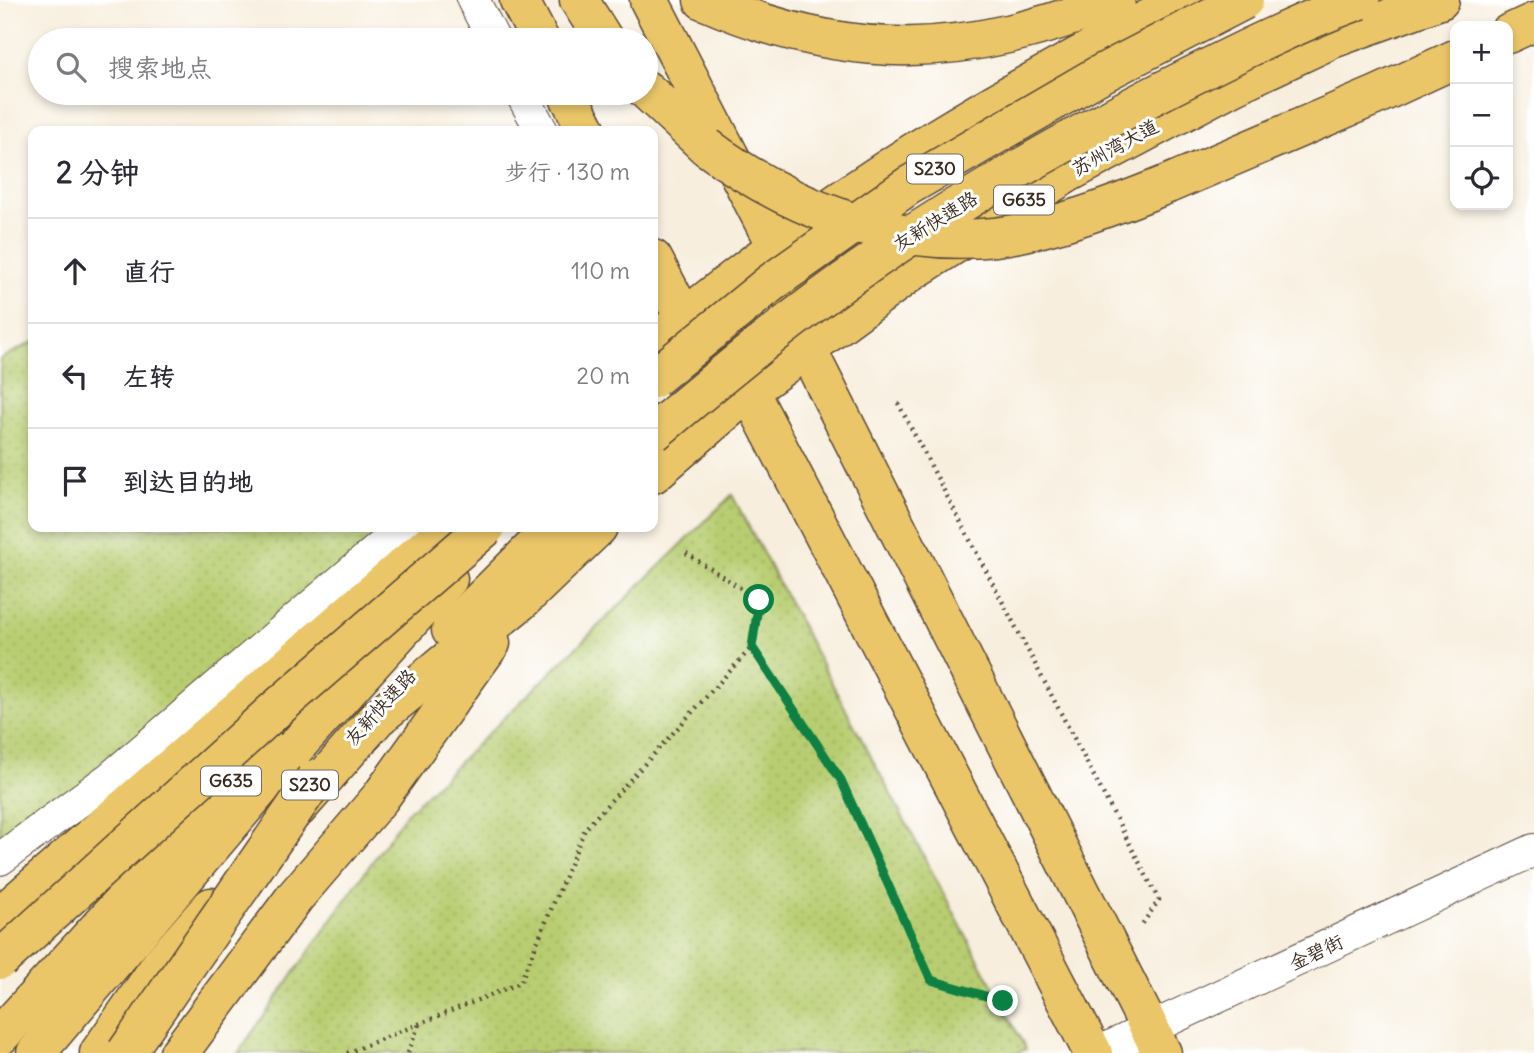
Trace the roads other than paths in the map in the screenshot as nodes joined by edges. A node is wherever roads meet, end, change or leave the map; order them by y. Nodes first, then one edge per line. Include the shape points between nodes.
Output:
1 (473, 0) edge
2 (519, 0) edge
3 (579, 0) edge
4 (649, 0) edge
5 (703, 0) edge
6 (1116, 0) edge
7 (1185, 0) edge
8 (1244, 0) edge
9 (1360, 0) edge
10 (1440, 0) edge
11 (1534, 22) edge
12 (488, 28) edge
13 (534, 28) edge
14 (596, 28) edge
15 (1513, 32) edge
16 (1450, 61) edge
17 (658, 101) edge
18 (528, 105) edge
19 (573, 105) edge
20 (539, 126) edge
21 (584, 126) edge
22 (776, 246) junction
23 (658, 268) edge
24 (684, 318) junction
25 (658, 340) edge
26 (807, 349) junction
27 (658, 375) edge
28 (749, 391) junction
29 (658, 429) edge
30 (658, 470) edge
31 (398, 532) edge
32 (443, 532) edge
33 (459, 532) edge
34 (480, 532) edge
35 (492, 532) edge
36 (550, 532) edge
37 (593, 532) edge
38 (521, 601) junction
39 (314, 779) junction
40 (1534, 850) edge
41 (0, 859) edge
42 (0, 916) edge
43 (0, 960) edge
44 (0, 1036) edge
45 (1156, 1041) edge
46 (36, 1053) edge
47 (76, 1053) edge
48 (99, 1053) edge
49 (126, 1053) edge
50 (179, 1053) edge
51 (1095, 1053) edge

1 - 12 street
2 - 13 main road
3 - 14 main road
4 - 22 main road
5 - 6 main road via 820,39 889,46 1006,36
7 - 22 main road via 937,137
8 - 27 main road, S230, bridge via 1097,76 908,186 772,282
9 - 29 main road, 友新快速路 / S230, bridge via 1272,37 1116,114 934,219 795,318
10 - 26 main road, 苏州湾大道 / G635 via 1332,39 1068,173 922,264
11 - 15 main road
16 - 17 main road, bridge via 1117,205 1028,230 963,238 894,233 821,211 730,164
18 - 20 street
19 - 21 main road
22 - 24 main road
22 - 26 main road
23 - 24 main road
24 - 25 main road
24 - 28 main road
26 - 28 main road, 苏州湾大道 / G635
26 - 45 main road
28 - 30 main road, 苏州湾大道 / G635
28 - 51 main road
31 - 41 street via 110,778
32 - 42 main road
33 - 44 main road, G635
34 - 43 main road, bridge via 275,710
35 - 46 main road, 友新快速路 / S230 via 292,751
36 - 39 main road, 友新快速路 / S230 via 435,646
37 - 38 main road
38 - 48 main road via 377,718 162,963
38 - 50 main road via 380,798 295,897
39 - 47 main road, 友新快速路 / S230, bridge
39 - 49 main road, bridge
40 - 45 street, 金碧街
45 - 51 street, 金碧街

